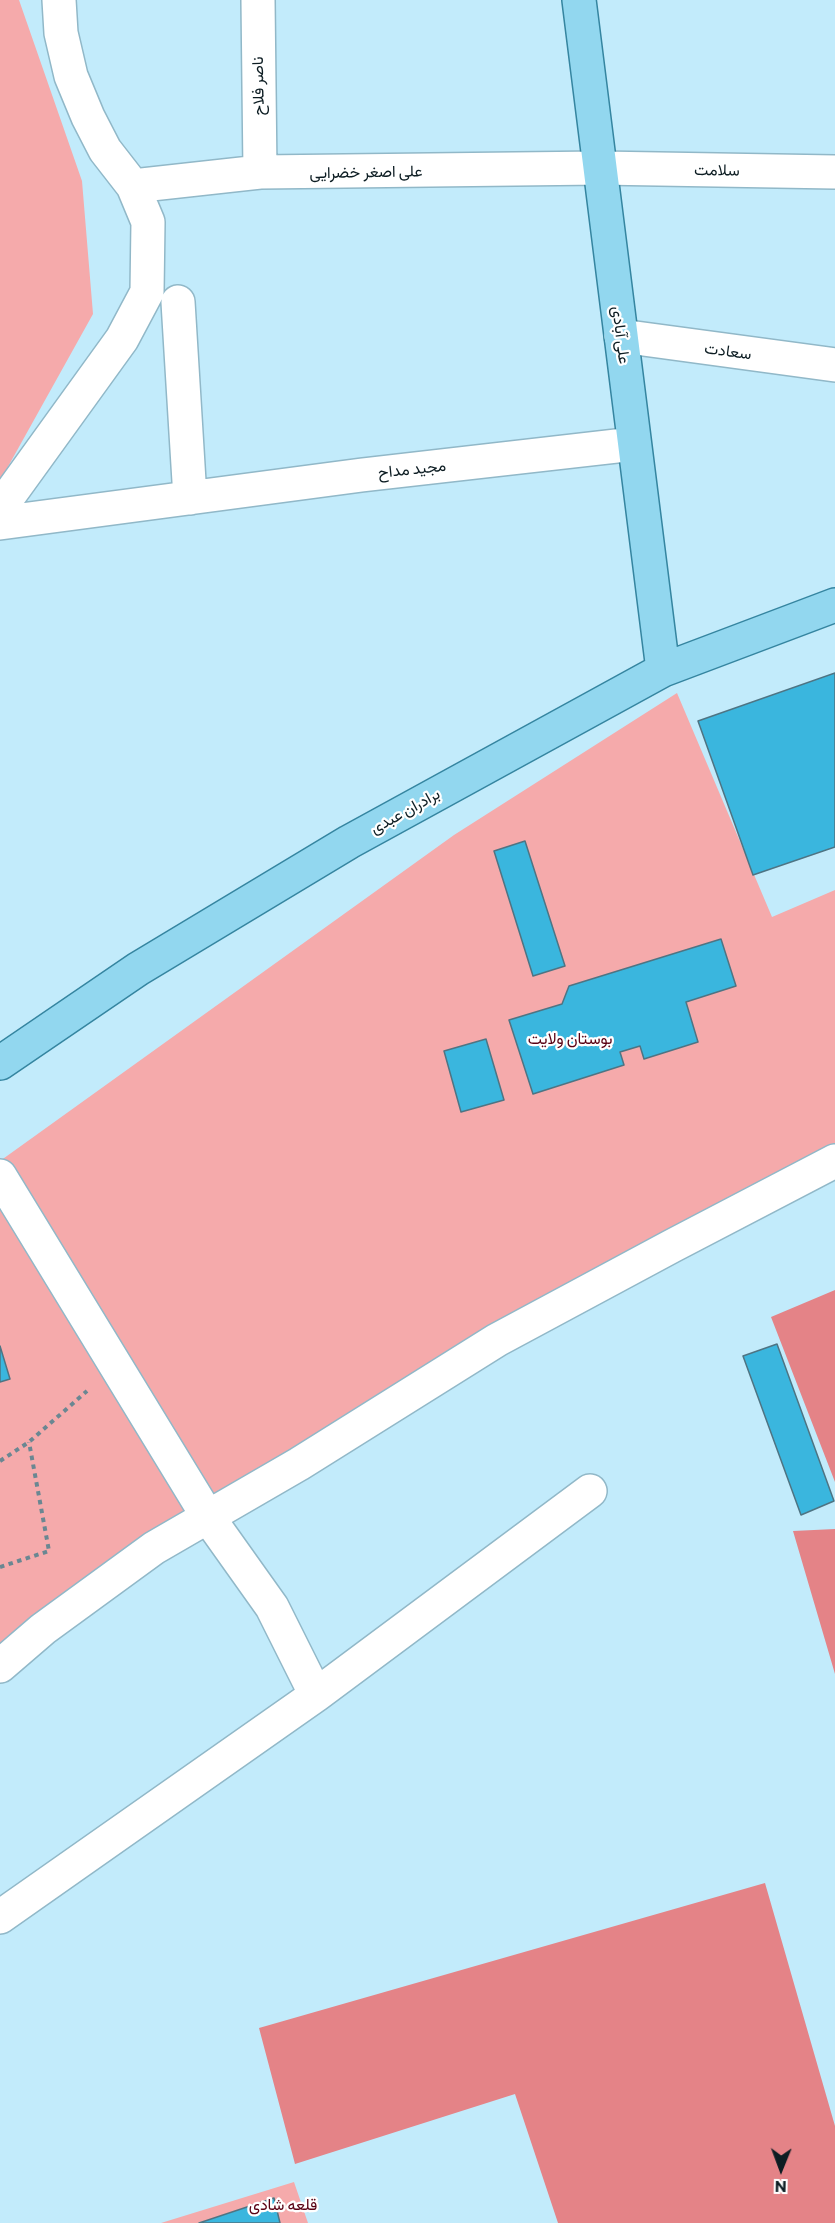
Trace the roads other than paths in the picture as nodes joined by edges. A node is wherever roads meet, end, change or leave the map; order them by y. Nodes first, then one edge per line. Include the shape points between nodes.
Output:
1 (58, 0) edge
2 (258, 0) edge
3 (579, 0) edge
4 (600, 168) junction
5 (260, 172) junction
6 (835, 172) edge
7 (133, 186) junction
8 (178, 302) dead end
9 (621, 336) junction
10 (835, 365) edge
11 (634, 444) junction
12 (190, 498) junction
13 (0, 508) edge
14 (0, 523) edge
15 (835, 605) edge
16 (663, 670) junction
17 (0, 1063) edge
18 (835, 1161) edge
19 (0, 1176) edge
20 (590, 1491) dead end
21 (208, 1516) junction
22 (0, 1666) edge
23 (316, 1695) junction
24 (0, 1917) edge

1 - 7 street via 71,76 105,150
2 - 5 street, ناصر فلاح
3 - 4 main road, علی آبادی
4 - 5 street, علی اصغر خضرایی
4 - 6 street, سلامت
4 - 9 main road, علی آبادی
5 - 7 street, علی اصغر خضرایی
7 - 13 street via 148,222 147,292 122,339
8 - 12 street
9 - 10 street, سعادت
9 - 11 main road, علی آبادی
11 - 12 street, مجید مداح
11 - 16 main road, علی آبادی
12 - 14 street, مجید مداح
15 - 16 main road, برادران عبدی
16 - 17 main road, برادران عبدی via 339,848 138,969
18 - 21 street via 497,1340
19 - 21 street
20 - 23 street
21 - 22 street via 154,1548 43,1629
21 - 23 street via 272,1607
23 - 24 street

